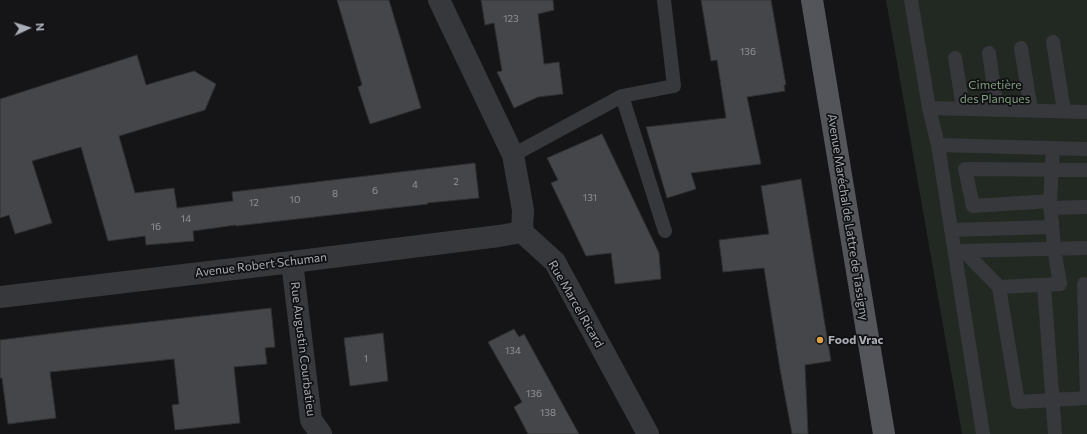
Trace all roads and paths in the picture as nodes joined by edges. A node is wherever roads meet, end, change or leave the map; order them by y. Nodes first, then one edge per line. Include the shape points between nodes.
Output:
1 (439, 0) edge
2 (664, 0) edge
3 (812, 0) edge
4 (911, 0) edge
5 (1053, 42) dead end
6 (1021, 48) dead end
7 (990, 53) dead end
8 (955, 58) dead end
9 (622, 96) junction
10 (929, 108) junction
11 (963, 108) junction
12 (997, 109) junction
13 (1031, 110) junction
14 (1064, 111) junction
15 (1087, 112) edge
16 (938, 145) junction
17 (1053, 148) junction
18 (1087, 149) edge
19 (512, 155) junction
20 (1051, 169) junction
21 (1087, 170) edge
22 (1050, 204) junction
23 (1087, 207) edge
24 (1052, 227) junction
25 (951, 230) junction
26 (665, 231) dead end
27 (522, 232) junction
28 (1054, 248) junction
29 (1087, 248) edge
30 (959, 251) junction
31 (292, 262) junction
32 (1060, 284) junction
33 (1085, 284) edge
34 (1044, 285) junction
35 (999, 287) junction
36 (0, 296) edge
37 (1087, 398) edge
38 (1053, 400) junction
39 (321, 434) edge
40 (648, 434) edge
41 (884, 434) edge
42 (983, 434) edge
43 (1055, 434) edge

1 - 19 street
2 - 9 lane via 674,86
3 - 41 main road, Avenue Maréchal de Lattre de Tassigny
4 - 10 lane
5 - 14 lane
6 - 13 lane
7 - 12 lane
8 - 11 lane
9 - 19 lane
9 - 26 lane
10 - 11 lane
10 - 16 lane
11 - 12 lane
12 - 13 lane
13 - 14 lane
14 - 15 lane
16 - 17 lane
16 - 25 lane
17 - 18 lane
17 - 20 lane
19 - 27 street via 523,210
20 - 21 lane
20 - 22 lane
20 - 22 lane via 965,169 973,206
22 - 23 lane
22 - 24 lane
24 - 25 lane
24 - 28 lane
25 - 30 lane
27 - 31 street, Avenue Robert Schuman
27 - 40 street, Rue Marcel Ricard via 555,262
28 - 29 lane
28 - 30 lane
28 - 32 lane
30 - 35 lane
30 - 42 lane
31 - 36 street, Avenue Robert Schuman
31 - 39 street, Rue Augustin Courbatieu via 311,420
32 - 33 lane
32 - 34 lane
33 - 37 lane
34 - 35 lane
34 - 38 lane
35 - 38 lane via 1018,402
37 - 38 lane
38 - 43 lane

